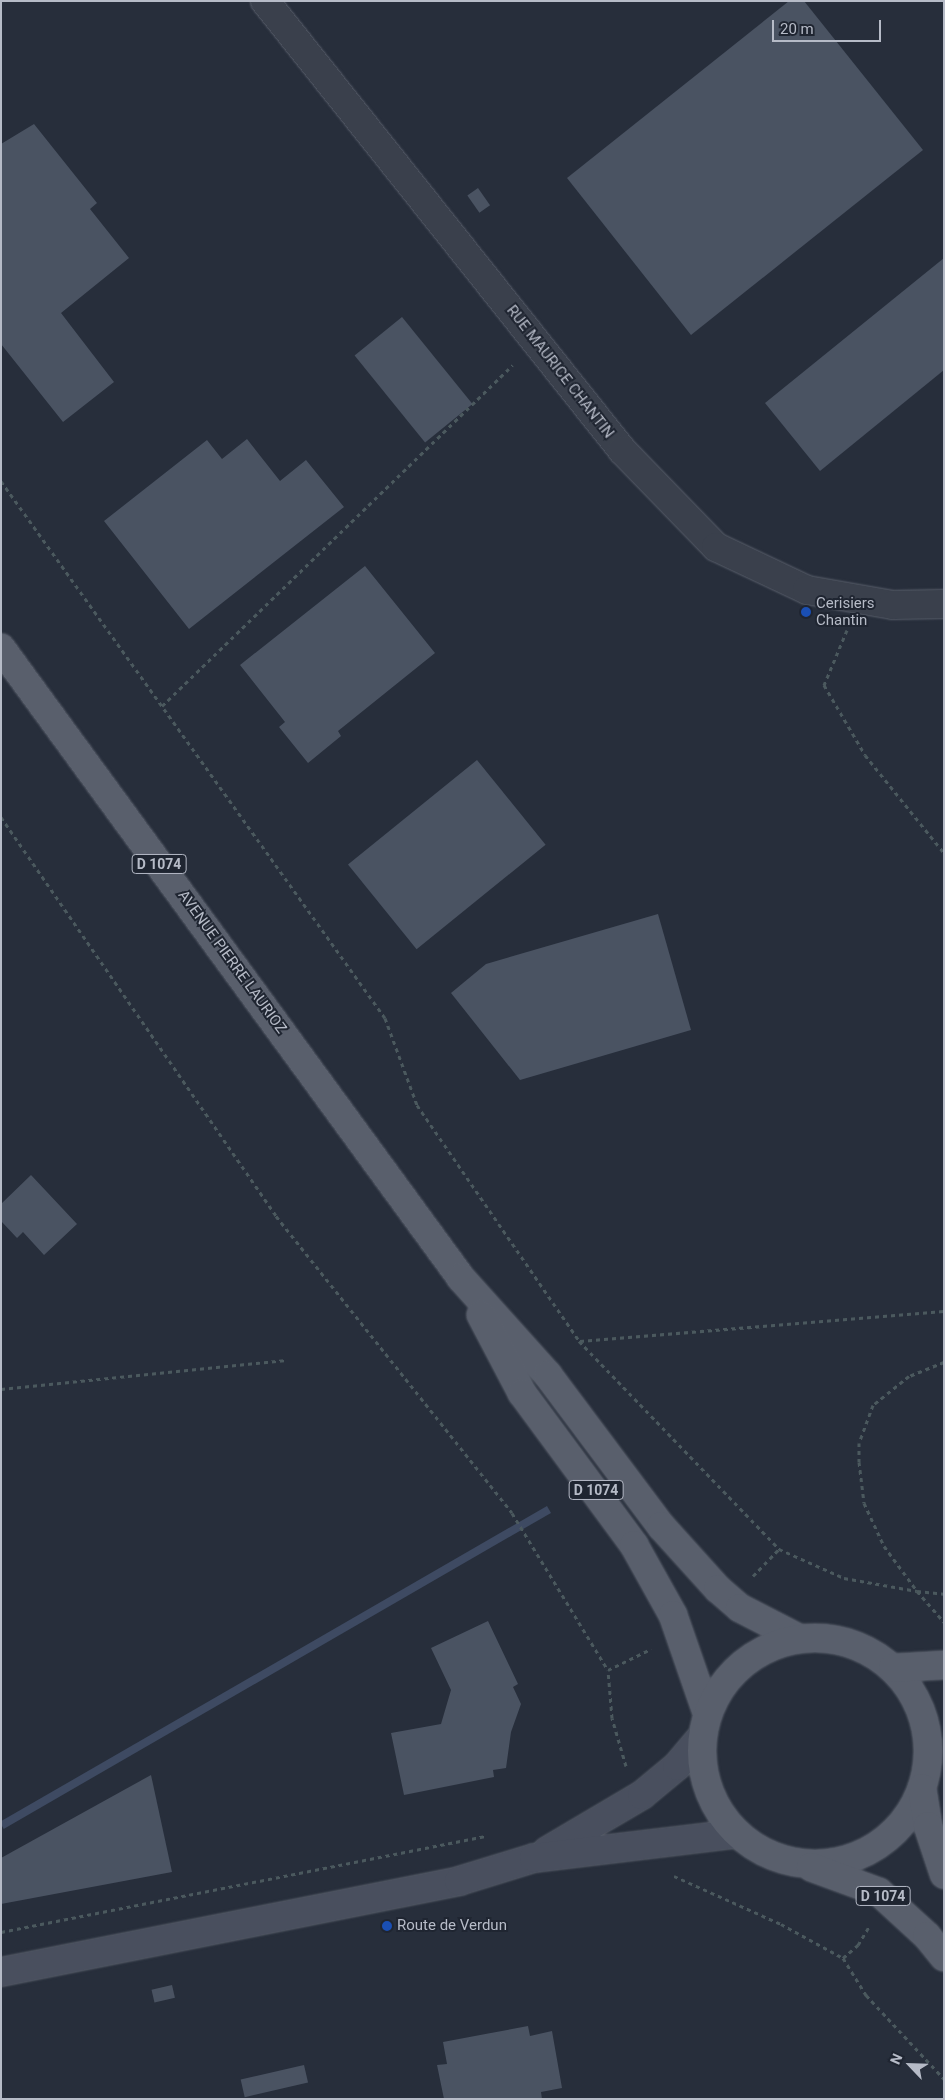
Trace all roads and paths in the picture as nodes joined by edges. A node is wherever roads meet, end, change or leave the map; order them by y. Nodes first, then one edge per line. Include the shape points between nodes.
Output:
1 (265, 1) edge
2 (536, 342) junction
3 (1, 480) edge
4 (859, 599) junction
5 (944, 604) edge
6 (1, 648) edge
7 (162, 706) junction
8 (1, 817) edge
9 (944, 853) edge
10 (461, 1278) junction
11 (944, 1310) edge
12 (579, 1341) junction
13 (287, 1360) dead end
14 (944, 1362) edge
15 (1, 1390) edge
16 (779, 1550) junction
17 (917, 1591) junction
18 (944, 1594) edge
19 (730, 1600) junction
20 (944, 1622) edge
21 (682, 1636) junction
22 (798, 1638) junction
23 (944, 1665) edge
24 (893, 1668) junction
25 (608, 1670) junction
26 (704, 1725) junction
27 (936, 1749) edge
28 (922, 1788) junction
29 (642, 1795) junction
30 (493, 1834) dead end
31 (736, 1834) junction
32 (661, 1840) junction
33 (534, 1858) junction
34 (802, 1864) junction
35 (944, 1874) edge
36 (893, 1902) junction
37 (1, 1932) edge
38 (944, 1957) edge
39 (843, 1958) junction
40 (1, 1972) edge
41 (944, 2079) edge

1 - 2 street, RUE MAURICE CHANTIN
2 - 4 street, RUE MAURICE CHANTIN via 622,450 716,547 807,590
2 - 7 path
3 - 7 path
4 - 5 street, RUE MAURICE CHANTIN via 893,605
4 - 9 path via 824,685 865,755
6 - 10 main road, AVENUE PIERRE LAURIOZ / D 1074
7 - 12 path via 384,1018 417,1105
8 - 25 path via 276,1216 512,1513
10 - 19 main road, AVENUE PIERRE LAURIOZ / D 1074 via 548,1375 662,1526
10 - 21 main road, AVENUE PIERRE LAURIOZ / D 1074 via 522,1393 634,1545
11 - 12 path
12 - 16 path
13 - 15 path
14 - 17 path via 889,1389 873,1405 859,1443 860,1483 870,1521
16 - 17 path via 844,1578
16 - 19 path
17 - 18 path
17 - 20 path
19 - 22 main road, AVENUE PIERRE LAURIOZ / D 1074
21 - 25 path
21 - 26 main road, AVENUE PIERRE LAURIOZ / D 1074
22 - 24 main road via 849,1642 872,1652
22 - 26 main road via 758,1651 727,1678
23 - 24 main road
24 - 27 main road via 920,1708
25 - 29 path via 612,1718 631,1779
26 - 29 main road via 677,1766
26 - 31 main road, AVENUE PIERRE LAURIOZ via 703,1772 711,1799
27 - 28 main road
28 - 34 main road via 908,1815 888,1838 847,1859
28 - 35 main road via 928,1826
29 - 33 main road
30 - 37 path
31 - 32 main road
31 - 34 main road, AVENUE PIERRE LAURIOZ via 756,1849
32 - 33 main road
32 - 39 path via 673,1875 781,1924
33 - 40 main road via 459,1881
34 - 36 main road, D 1074 via 858,1883
36 - 38 main road, D 1074
36 - 39 path via 876,1915 858,1945
39 - 41 path via 866,1995

